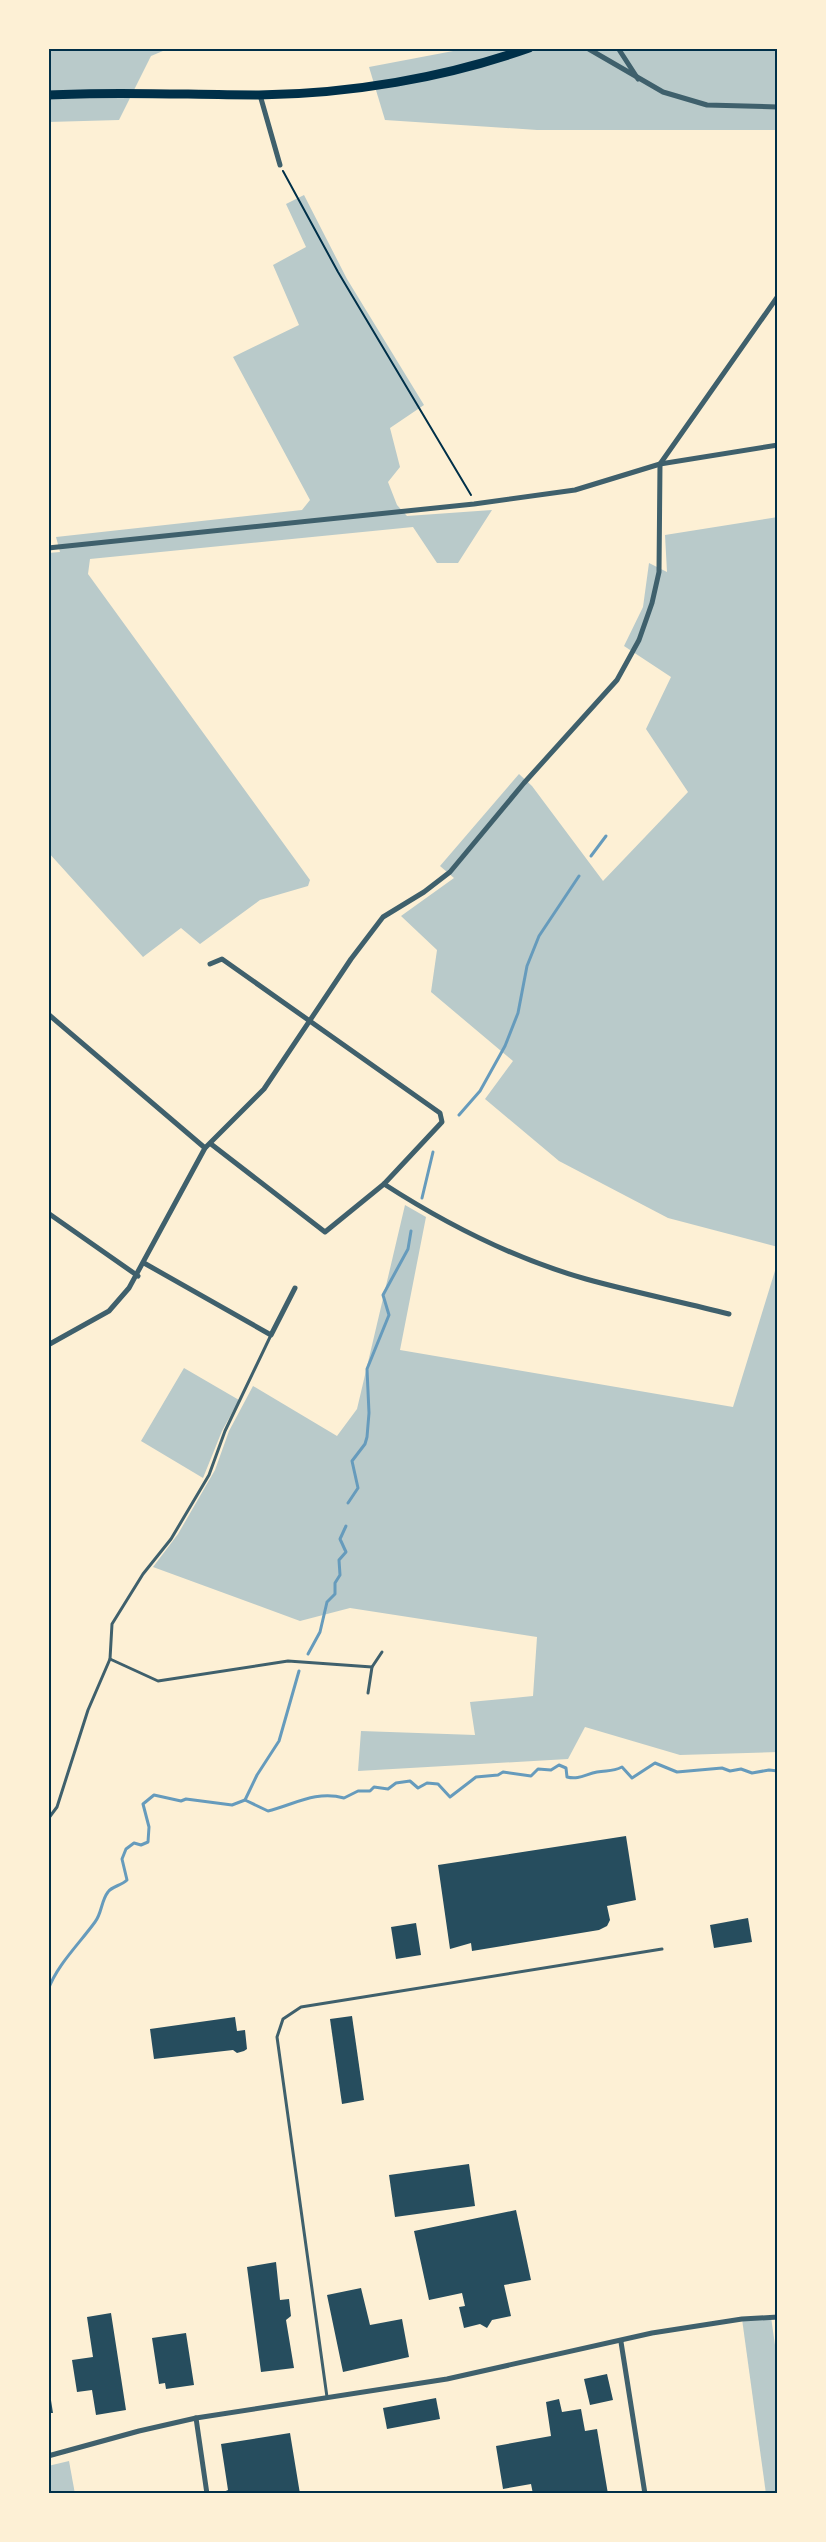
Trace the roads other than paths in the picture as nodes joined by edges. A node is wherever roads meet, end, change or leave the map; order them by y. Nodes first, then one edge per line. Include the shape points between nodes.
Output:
1 (529, 48) edge
2 (587, 48) edge
3 (599, 48) edge
4 (618, 48) edge
5 (603, 55) junction
6 (639, 80) junction
7 (48, 95) edge
8 (260, 95) junction
9 (778, 107) edge
10 (280, 165) road end
11 (778, 297) edge
12 (778, 445) edge
13 (660, 464) junction
14 (48, 548) edge
15 (210, 964) dead end
16 (48, 1014) edge
17 (309, 1020) junction
18 (208, 1146) junction
19 (384, 1184) junction
20 (48, 1213) edge
21 (144, 1263) junction
22 (138, 1276) junction
23 (295, 1288) dead end
24 (729, 1314) dead end
25 (271, 1335) junction
26 (48, 1345) edge
27 (382, 1652) dead end
28 (110, 1659) junction
29 (372, 1666) junction
30 (368, 1693) dead end
31 (48, 1819) edge
32 (662, 1949) dead end
33 (778, 2317) edge
34 (621, 2342) junction
35 (327, 2399) junction
36 (196, 2418) junction
37 (48, 2456) edge
38 (207, 2494) edge
39 (645, 2494) edge

1 - 8 main road via 478,64 360,87
2 - 5 street
3 - 5 street
4 - 6 street
5 - 6 street
6 - 9 street via 707,105
7 - 8 main road
8 - 10 street
11 - 13 street
12 - 13 street
13 - 14 street via 575,490 474,504
13 - 17 street via 659,573 639,640 617,680 450,872 383,917
15 - 17 street via 222,959
16 - 18 street
17 - 18 street via 264,1089
17 - 19 street via 440,1113 442,1122
18 - 19 street via 325,1232
18 - 21 street
19 - 24 street via 429,1214 514,1253 585,1279
20 - 22 street
21 - 22 street
21 - 25 street
22 - 26 street via 109,1311
23 - 25 street
25 - 28 lane via 225,1431 209,1475 171,1539 143,1574 112,1624
27 - 29 lane
28 - 29 lane via 158,1681 288,1661
28 - 31 lane via 88,1710 57,1807
29 - 30 lane
32 - 35 lane via 301,2007 283,2019 277,2037
33 - 34 street via 721,2322
34 - 35 street via 447,2379
34 - 39 street
35 - 36 street
36 - 37 street
36 - 38 street

